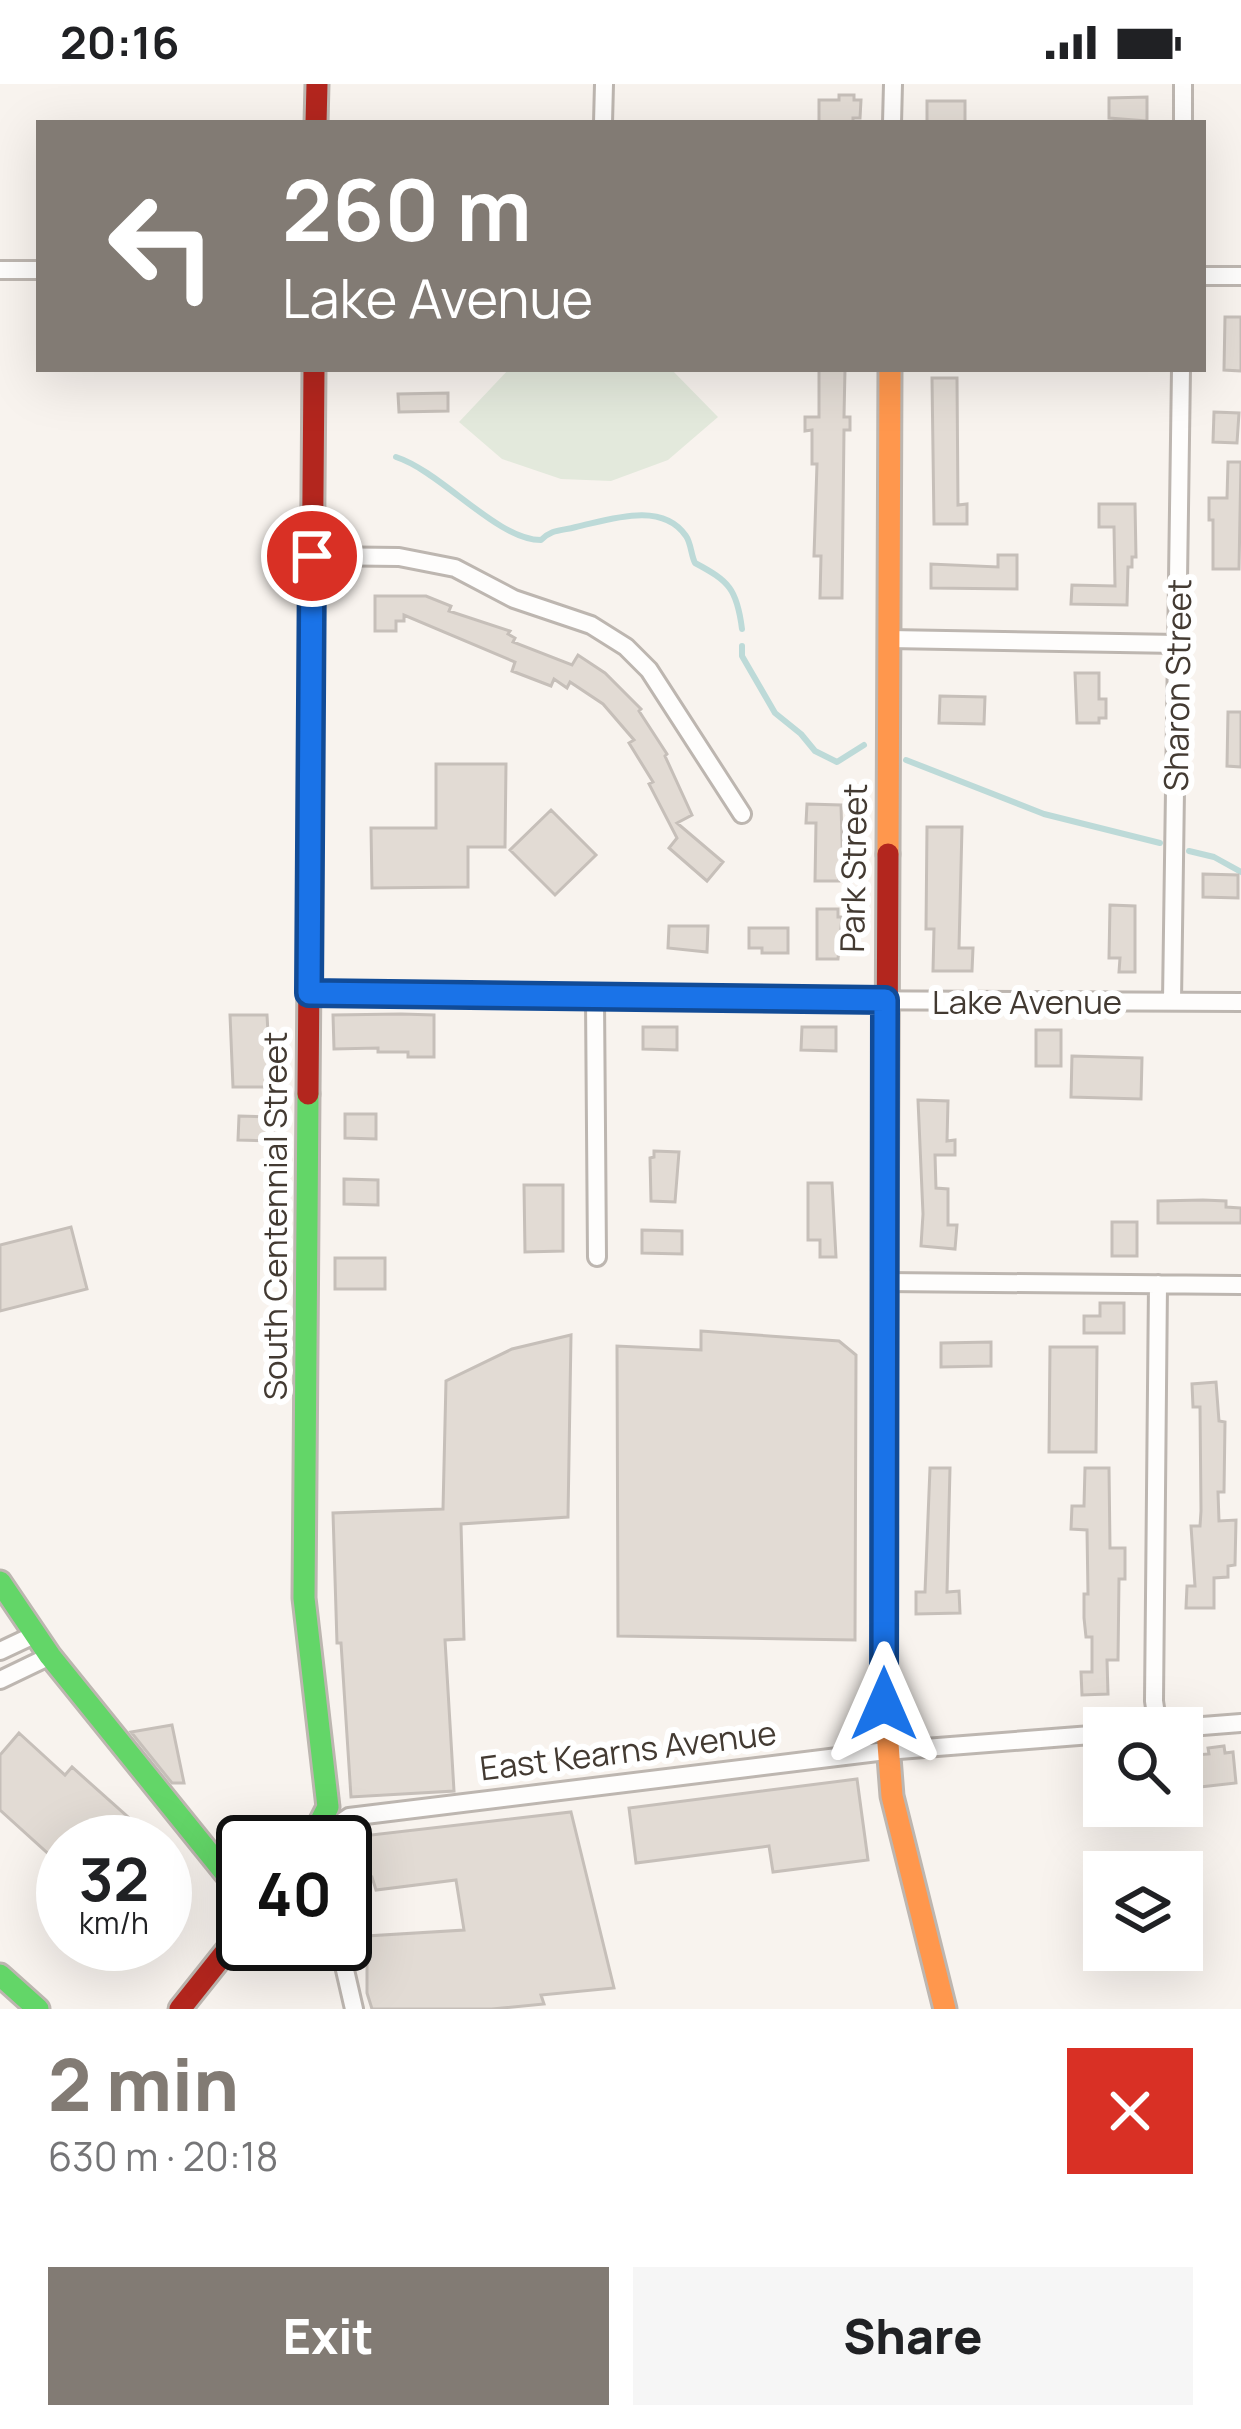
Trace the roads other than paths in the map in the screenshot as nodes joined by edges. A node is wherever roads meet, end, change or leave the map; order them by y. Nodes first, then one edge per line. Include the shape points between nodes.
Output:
1 (316, 84) edge
2 (604, 84) edge
3 (893, 84) edge
4 (1183, 84) edge
5 (316, 120) edge
6 (603, 120) edge
7 (892, 120) edge
8 (1183, 120) edge
9 (0, 270) edge
10 (36, 270) edge
11 (1206, 276) edge
12 (1241, 276) edge
13 (314, 372) edge
14 (890, 372) edge
15 (1181, 372) edge
16 (312, 556) junction
17 (889, 639) junction
18 (1178, 644) junction
19 (742, 814) dead end
20 (309, 993) junction
21 (596, 999) junction
22 (885, 1000) junction
23 (1172, 1001) junction
24 (1241, 1002) edge
25 (597, 1257) dead end
26 (884, 1282) junction
27 (1158, 1284) junction
28 (1241, 1285) edge
29 (0, 1582) edge
30 (34, 1635) junction
31 (0, 1651) edge
32 (50, 1656) junction
33 (0, 1680) edge
34 (1155, 1707) edge
35 (1241, 1723) edge
36 (1203, 1726) edge
37 (1083, 1736) edge
38 (886, 1751) junction
39 (324, 1815) edge
40 (365, 1815) edge
41 (216, 1862) edge
42 (216, 1964) edge
43 (345, 1971) edge
44 (0, 1976) edge
45 (38, 2009) edge
46 (180, 2009) edge
47 (354, 2009) edge
48 (945, 2009) edge

1 - 5 street
2 - 6 street
3 - 7 street
4 - 8 street
9 - 10 street
11 - 12 street
13 - 16 street, South Centennial Street
14 - 17 street, Park Street
15 - 18 street, Sharon Street
16 - 19 street via 399,556 455,568 591,625 650,670
16 - 20 street, South Centennial Street
17 - 18 street
17 - 22 street, Park Street
18 - 23 street, Sharon Street
20 - 21 street, Lake Avenue
20 - 39 street, South Centennial Street via 304,1598
21 - 22 street, Lake Avenue
21 - 25 street
22 - 23 street, Lake Avenue
22 - 26 street, Park Street
23 - 24 street, Lake Avenue
26 - 27 street
26 - 38 street, Park Street
27 - 28 street
27 - 34 street
29 - 30 street
30 - 31 street
30 - 32 street
32 - 33 street
32 - 41 street
35 - 36 street
37 - 38 street, East Kearns Avenue
38 - 40 street, East Kearns Avenue
38 - 48 street, Park Street
42 - 46 street
43 - 47 street
44 - 45 street

